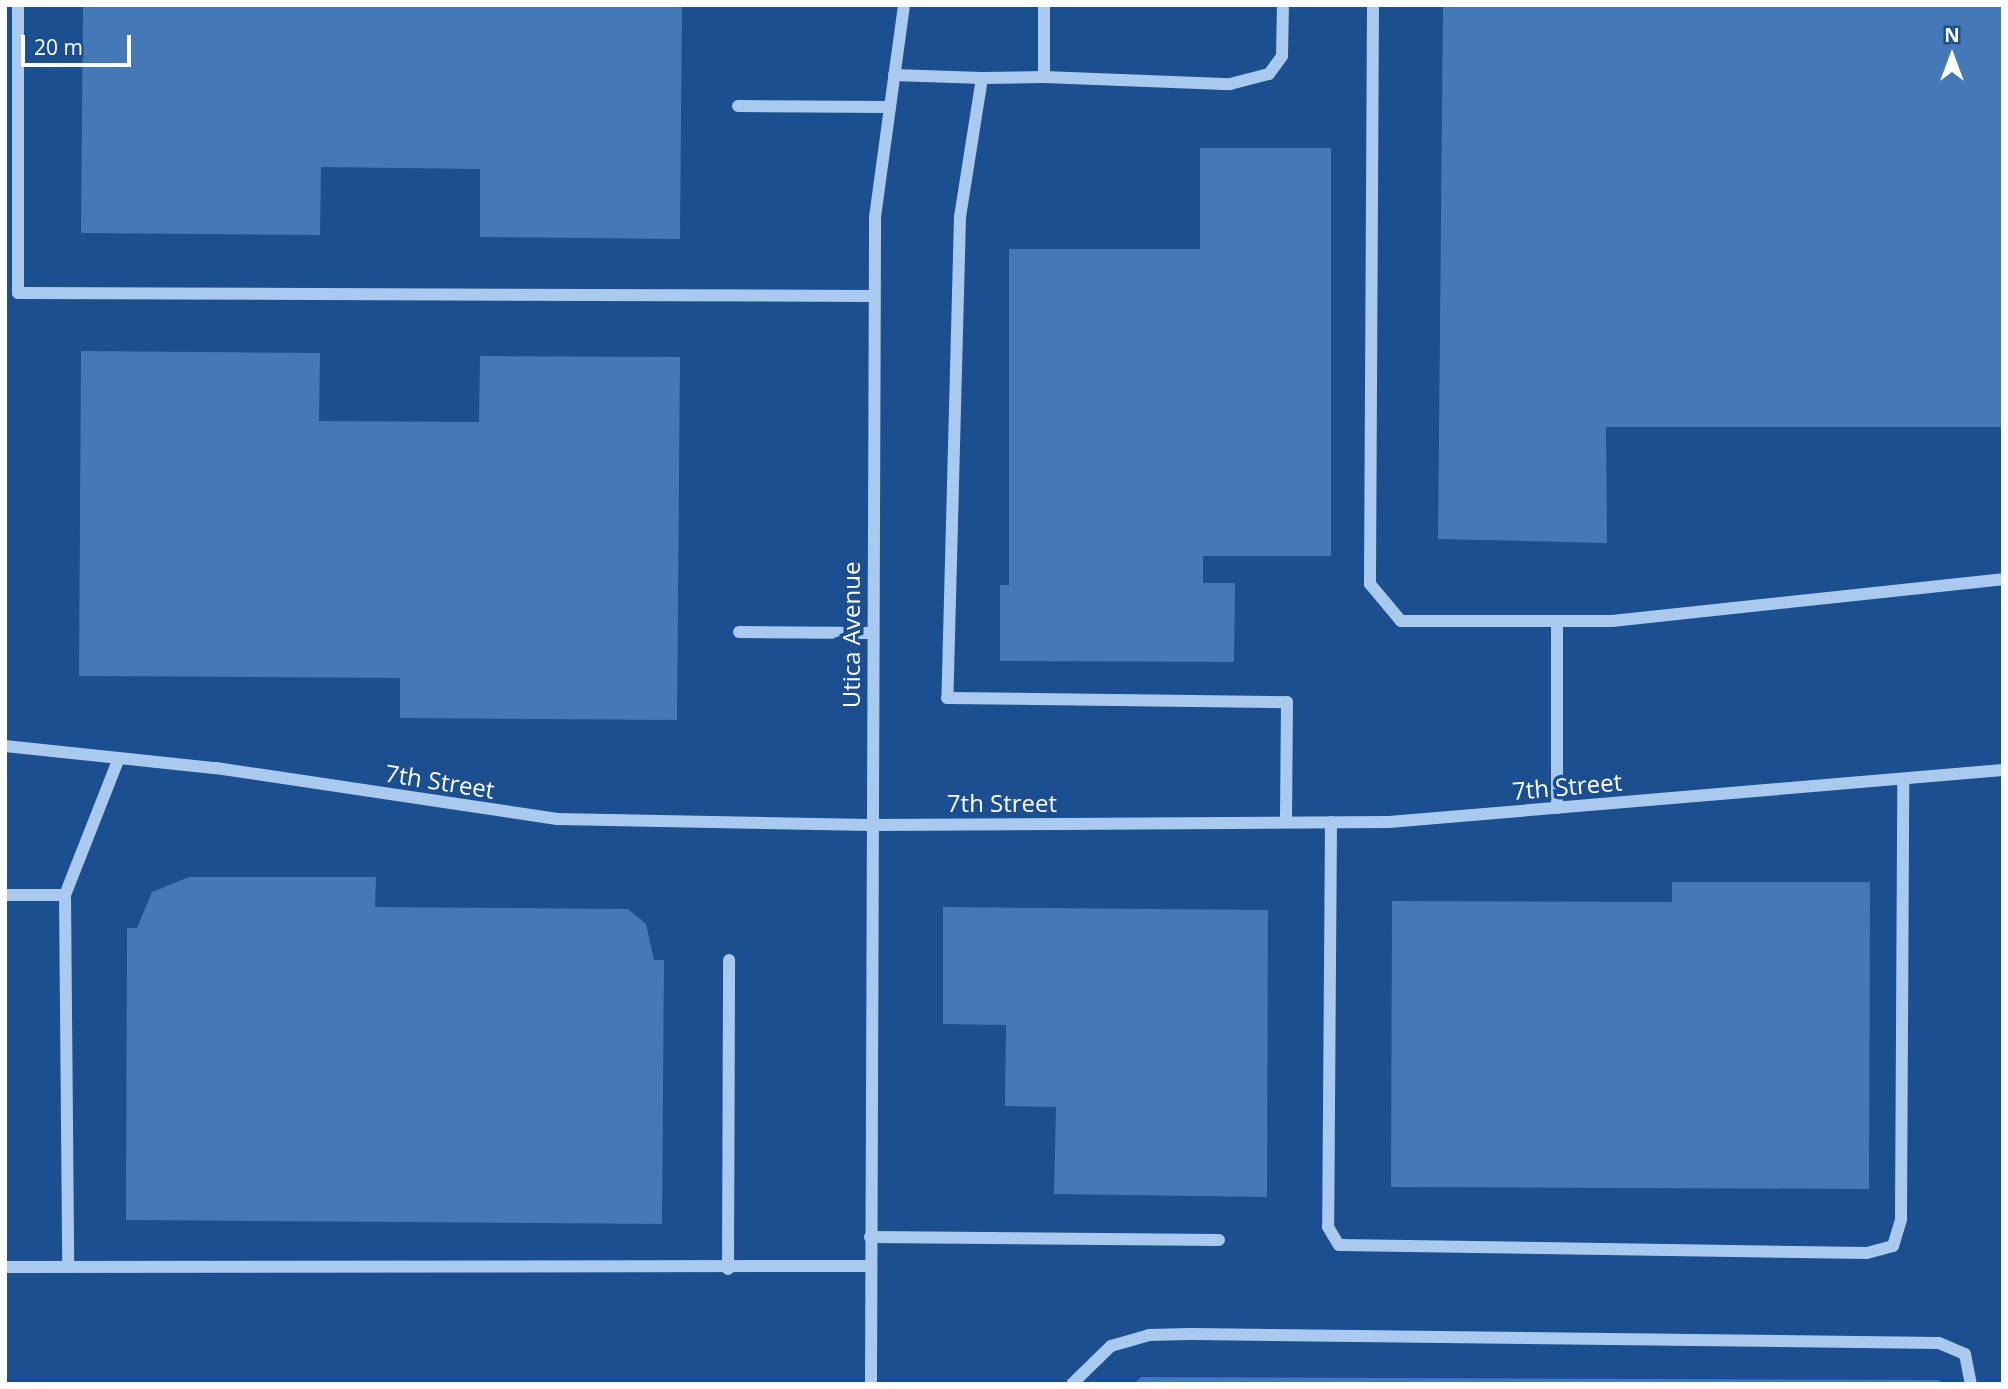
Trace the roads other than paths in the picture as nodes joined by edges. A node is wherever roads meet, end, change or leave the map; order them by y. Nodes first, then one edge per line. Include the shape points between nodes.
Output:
1 (18, 5) edge
2 (904, 5) edge
3 (1044, 5) edge
4 (1283, 5) edge
5 (1373, 5) edge
6 (894, 75) junction
7 (1044, 77) junction
8 (982, 78) junction
9 (738, 106) dead end
10 (890, 107) junction
11 (874, 296) junction
12 (2003, 579) edge
13 (1558, 621) junction
14 (739, 632) dead end
15 (872, 633) junction
16 (5, 746) edge
17 (119, 758) junction
18 (2003, 771) edge
19 (1903, 781) junction
20 (1557, 808) junction
21 (1286, 822) junction
22 (1331, 822) junction
23 (871, 825) junction
24 (5, 895) edge
25 (65, 895) junction
26 (729, 960) dead end
27 (870, 1237) junction
28 (1219, 1240) dead end
29 (68, 1265) junction
30 (870, 1266) junction
31 (5, 1267) edge
32 (728, 1269) junction
33 (870, 1384) edge
34 (1072, 1384) edge
35 (1971, 1384) edge

1 - 11 street via 18,293
2 - 6 street, Utica Avenue
3 - 7 street
4 - 7 street via 1282,56 1269,75 1230,84
5 - 13 street via 1370,583 1401,621
6 - 8 street
6 - 10 street, Utica Avenue
7 - 8 street
8 - 21 street via 960,217 947,698 1287,702
9 - 10 street
10 - 11 street, Utica Avenue via 875,217
11 - 15 street, Utica Avenue
12 - 13 street via 1612,621
13 - 20 street
14 - 15 street
15 - 23 street, Utica Avenue
16 - 17 street, 7th Street
17 - 23 street, 7th Street via 557,819
17 - 25 street
18 - 19 street, 7th Street
19 - 20 street, 7th Street
19 - 22 street via 1901,1219 1893,1246 1867,1253 1339,1245 1328,1227
20 - 22 street, 7th Street
21 - 22 street, 7th Street
21 - 23 street, 7th Street
23 - 27 street, Utica Avenue
24 - 25 street
25 - 29 street
26 - 32 street
27 - 28 street
27 - 30 street, Utica Avenue
29 - 31 street
29 - 32 street
30 - 32 street
30 - 33 street, Utica Avenue
34 - 35 street via 1111,1346 1149,1335 1191,1334 1938,1343 1965,1354

